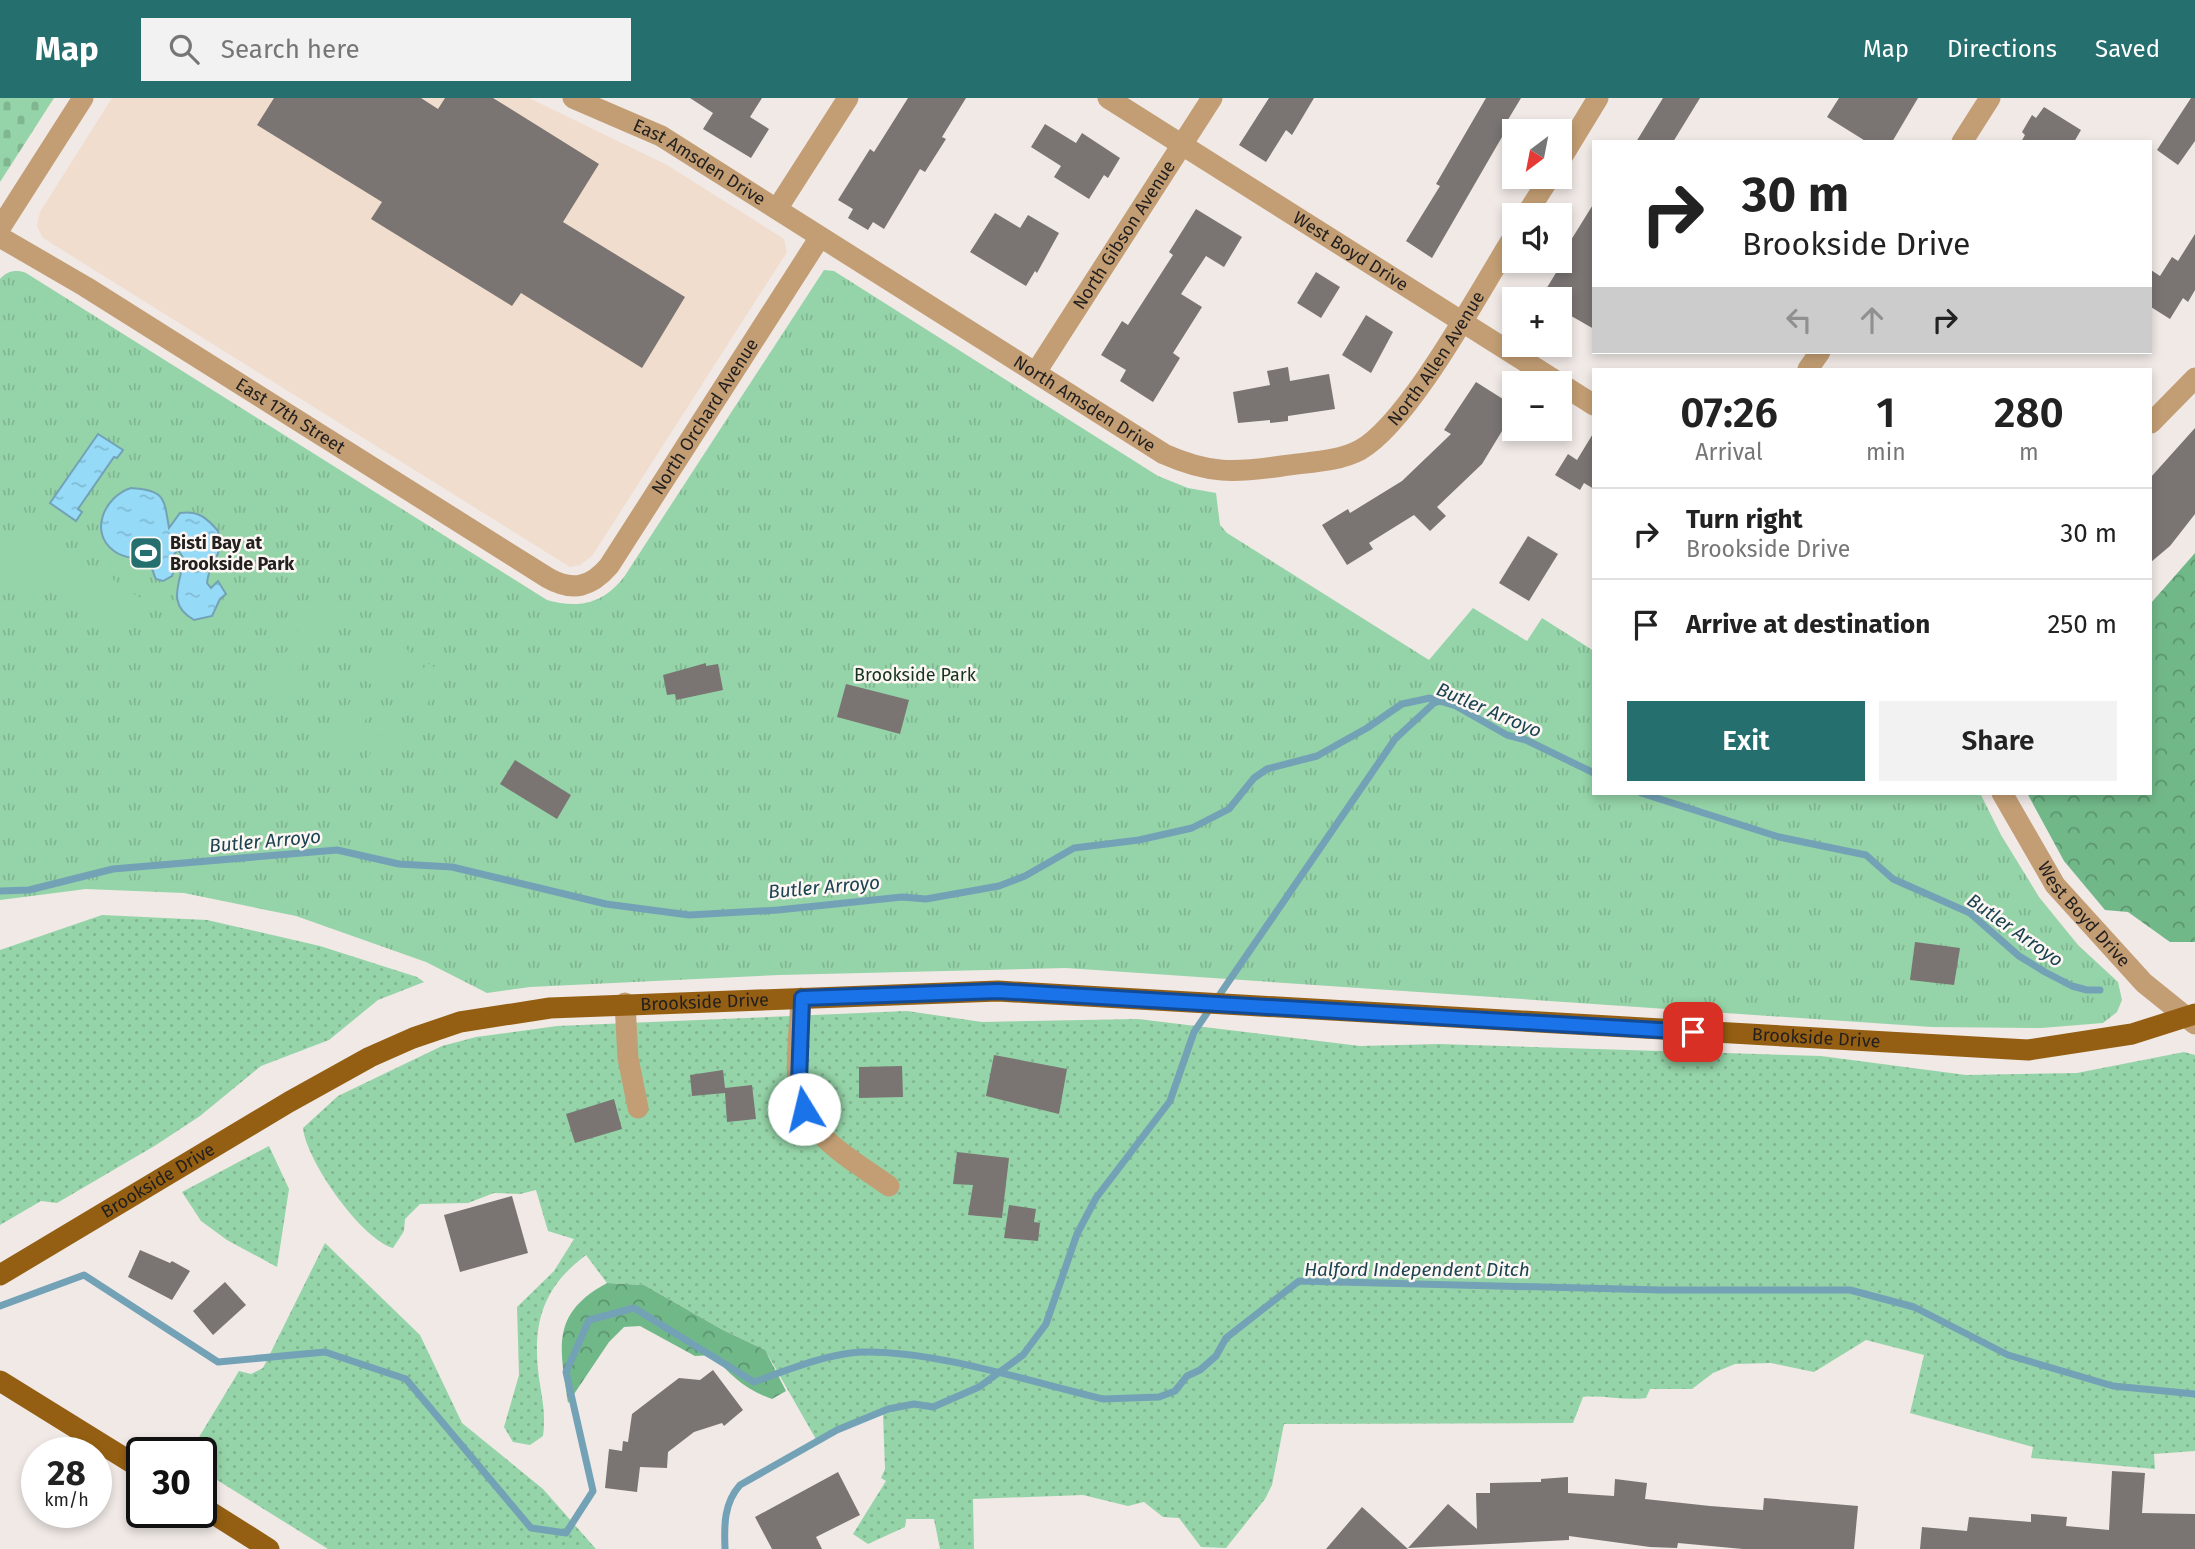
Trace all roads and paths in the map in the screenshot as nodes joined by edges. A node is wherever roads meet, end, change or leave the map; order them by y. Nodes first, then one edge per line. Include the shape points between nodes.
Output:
1 (83, 98) edge
2 (573, 98) edge
3 (848, 98) edge
4 (1108, 98) edge
5 (1212, 98) edge
6 (1598, 98) edge
7 (1990, 98) edge
8 (1963, 140) edge
9 (1572, 141) edge
10 (1182, 145) junction
11 (777, 209) junction
12 (0, 228) edge
13 (0, 237) edge
14 (820, 237) junction
15 (1502, 255) edge
16 (1462, 320) junction
17 (1036, 372) junction
18 (2195, 378) edge
19 (1592, 404) edge
20 (2152, 422) edge
21 (1374, 441) joint
22 (581, 586) joint
23 (2003, 795) edge
24 (802, 998) junction
25 (625, 1003) junction
26 (2192, 1019) edge
27 (638, 1108) dead end
28 (889, 1186) dead end
29 (0, 1275) edge
30 (0, 1381) edge
31 (126, 1459) edge
32 (217, 1517) edge
33 (263, 1547) edge

1 - 12 street
2 - 11 street, East Amsden Drive via 661,136
3 - 11 street
4 - 10 street, West Boyd Drive
5 - 10 street, North Gibson Avenue
6 - 9 street
7 - 8 street
10 - 16 street, West Boyd Drive
10 - 17 street, North Gibson Avenue
11 - 14 street, East Amsden Drive
13 - 22 street, East 17th Street via 548,578 570,587
14 - 17 street, North Amsden Drive
14 - 22 street, North Orchard Avenue via 609,566 593,582
15 - 16 street, North Allen Avenue
16 - 19 street, West Boyd Drive
16 - 21 street, North Allen Avenue via 1404,407
17 - 21 street, North Amsden Drive via 1164,454 1211,472 1238,473 1335,458
18 - 20 street
23 - 26 street, West Boyd Drive via 2055,885 2144,982
24 - 25 main road, Brookside Drive
24 - 26 main road, Brookside Drive via 998,991 2028,1050
24 - 28 street via 799,1082 804,1109 814,1126 843,1153
25 - 27 street via 628,1058
25 - 29 main road, Brookside Drive via 489,1015 413,1038 318,1085
30 - 31 main road
32 - 33 main road

